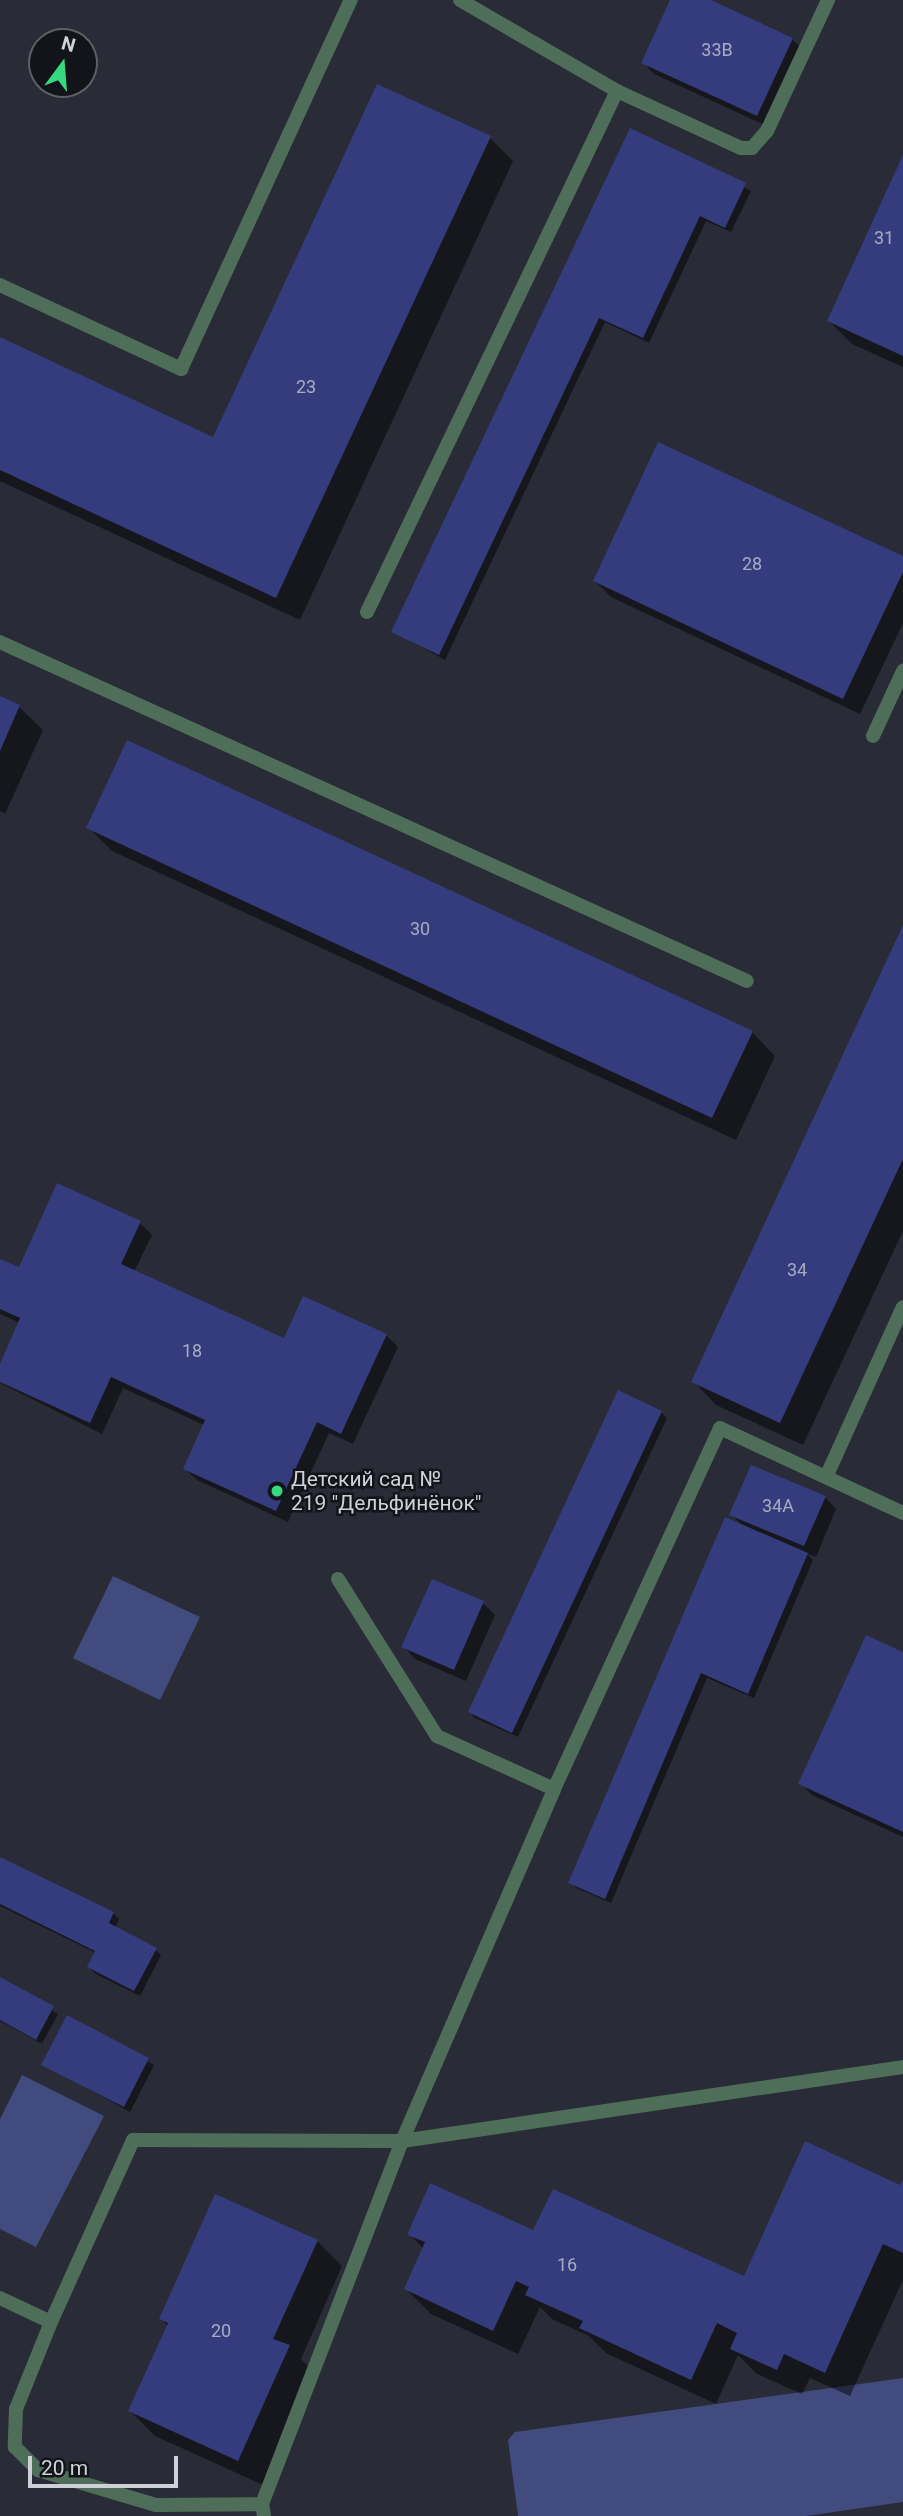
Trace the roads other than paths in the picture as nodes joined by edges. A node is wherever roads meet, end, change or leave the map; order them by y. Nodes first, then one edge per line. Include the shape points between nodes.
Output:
1 (351, 0) edge
2 (460, 0) edge
3 (828, 0) edge
4 (617, 91) junction
5 (0, 285) edge
6 (367, 612) dead end
7 (0, 642) edge
8 (903, 671) edge
9 (873, 736) dead end
10 (747, 981) dead end
11 (903, 1307) edge
12 (827, 1475) junction
13 (903, 1513) edge
14 (338, 1579) dead end
15 (554, 1789) junction
16 (903, 2067) edge
17 (402, 2141) junction
18 (0, 2298) edge
19 (51, 2322) junction
20 (263, 2510) edge

1 - 5 lane via 181,369
2 - 4 lane
3 - 4 lane via 768,131 752,148 741,148
4 - 6 lane
7 - 10 lane
8 - 9 lane
11 - 12 lane
12 - 13 lane
12 - 15 lane via 720,1427
14 - 15 lane via 438,1736
15 - 17 lane
16 - 17 lane
17 - 19 lane via 133,2140
17 - 20 lane
18 - 19 lane
19 - 20 lane via 16,2409 15,2447 38,2470 156,2505

